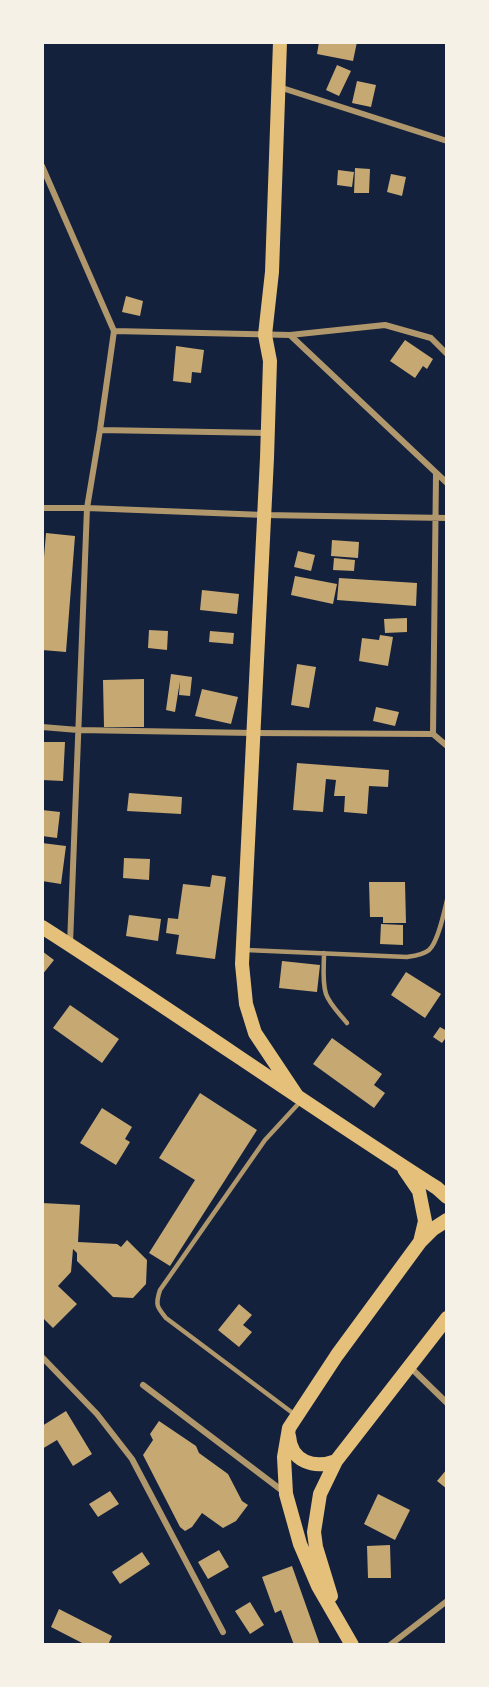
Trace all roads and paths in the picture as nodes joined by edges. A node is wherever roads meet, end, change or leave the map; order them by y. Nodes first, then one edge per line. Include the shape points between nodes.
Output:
1 (280, 42) edge
2 (279, 87) junction
3 (447, 141) edge
4 (42, 166) edge
5 (114, 331) junction
6 (265, 335) junction
7 (290, 335) junction
8 (447, 354) edge
9 (100, 430) junction
10 (268, 433) junction
11 (436, 474) junction
12 (447, 483) edge
13 (42, 508) edge
14 (87, 508) junction
15 (264, 514) junction
16 (447, 518) edge
17 (436, 519) junction
18 (42, 727) edge
19 (78, 730) junction
20 (253, 733) junction
21 (433, 734) junction
22 (447, 746) edge
23 (447, 900) edge
24 (42, 927) edge
25 (70, 945) junction
26 (243, 950) junction
27 (324, 953) junction
28 (347, 1023) dead end
29 (299, 1098) junction
30 (401, 1164) junction
31 (446, 1193) edge
32 (447, 1220) edge
33 (420, 1242) junction
34 (447, 1318) edge
35 (42, 1358) edge
36 (409, 1366) junction
37 (143, 1385) dead end
38 (447, 1403) edge
39 (293, 1422) junction
40 (336, 1461) junction
41 (286, 1494) junction
42 (447, 1601) edge
43 (336, 1616) junction
44 (223, 1632) dead end
45 (352, 1645) edge
46 (390, 1645) edge

1 - 2 main road
2 - 3 street
2 - 6 main road via 272,272
4 - 5 street
5 - 6 street
5 - 9 street
6 - 7 street
6 - 10 main road via 270,361
7 - 8 street via 385,325 431,338
7 - 11 street
9 - 10 street
9 - 14 street
10 - 15 main road
11 - 12 street
11 - 17 street
13 - 14 street
14 - 15 street
14 - 19 street
15 - 17 street
15 - 20 main road
16 - 17 street
17 - 21 street
18 - 19 street
19 - 20 street
19 - 25 street
20 - 21 street
20 - 26 main road
21 - 22 street
23 - 27 lane via 436,939 431,949 422,954 407,957
24 - 25 main road
25 - 29 main road
26 - 27 lane
26 - 29 main road via 246,1004 255,1034
27 - 28 lane via 326,994
29 - 30 main road
29 - 39 lane via 265,1140 160,1290 157,1300 166,1318
30 - 31 main road
30 - 33 main road via 419,1191 425,1221
32 - 33 main road
33 - 39 main road
34 - 36 main road
35 - 44 street via 97,1414 132,1459
36 - 38 street
36 - 40 main road
37 - 41 street
39 - 40 main road via 289,1439 302,1459 325,1465
39 - 41 main road via 284,1457
40 - 43 main road via 320,1494 314,1532
41 - 43 main road via 300,1544
42 - 46 street
43 - 45 main road

